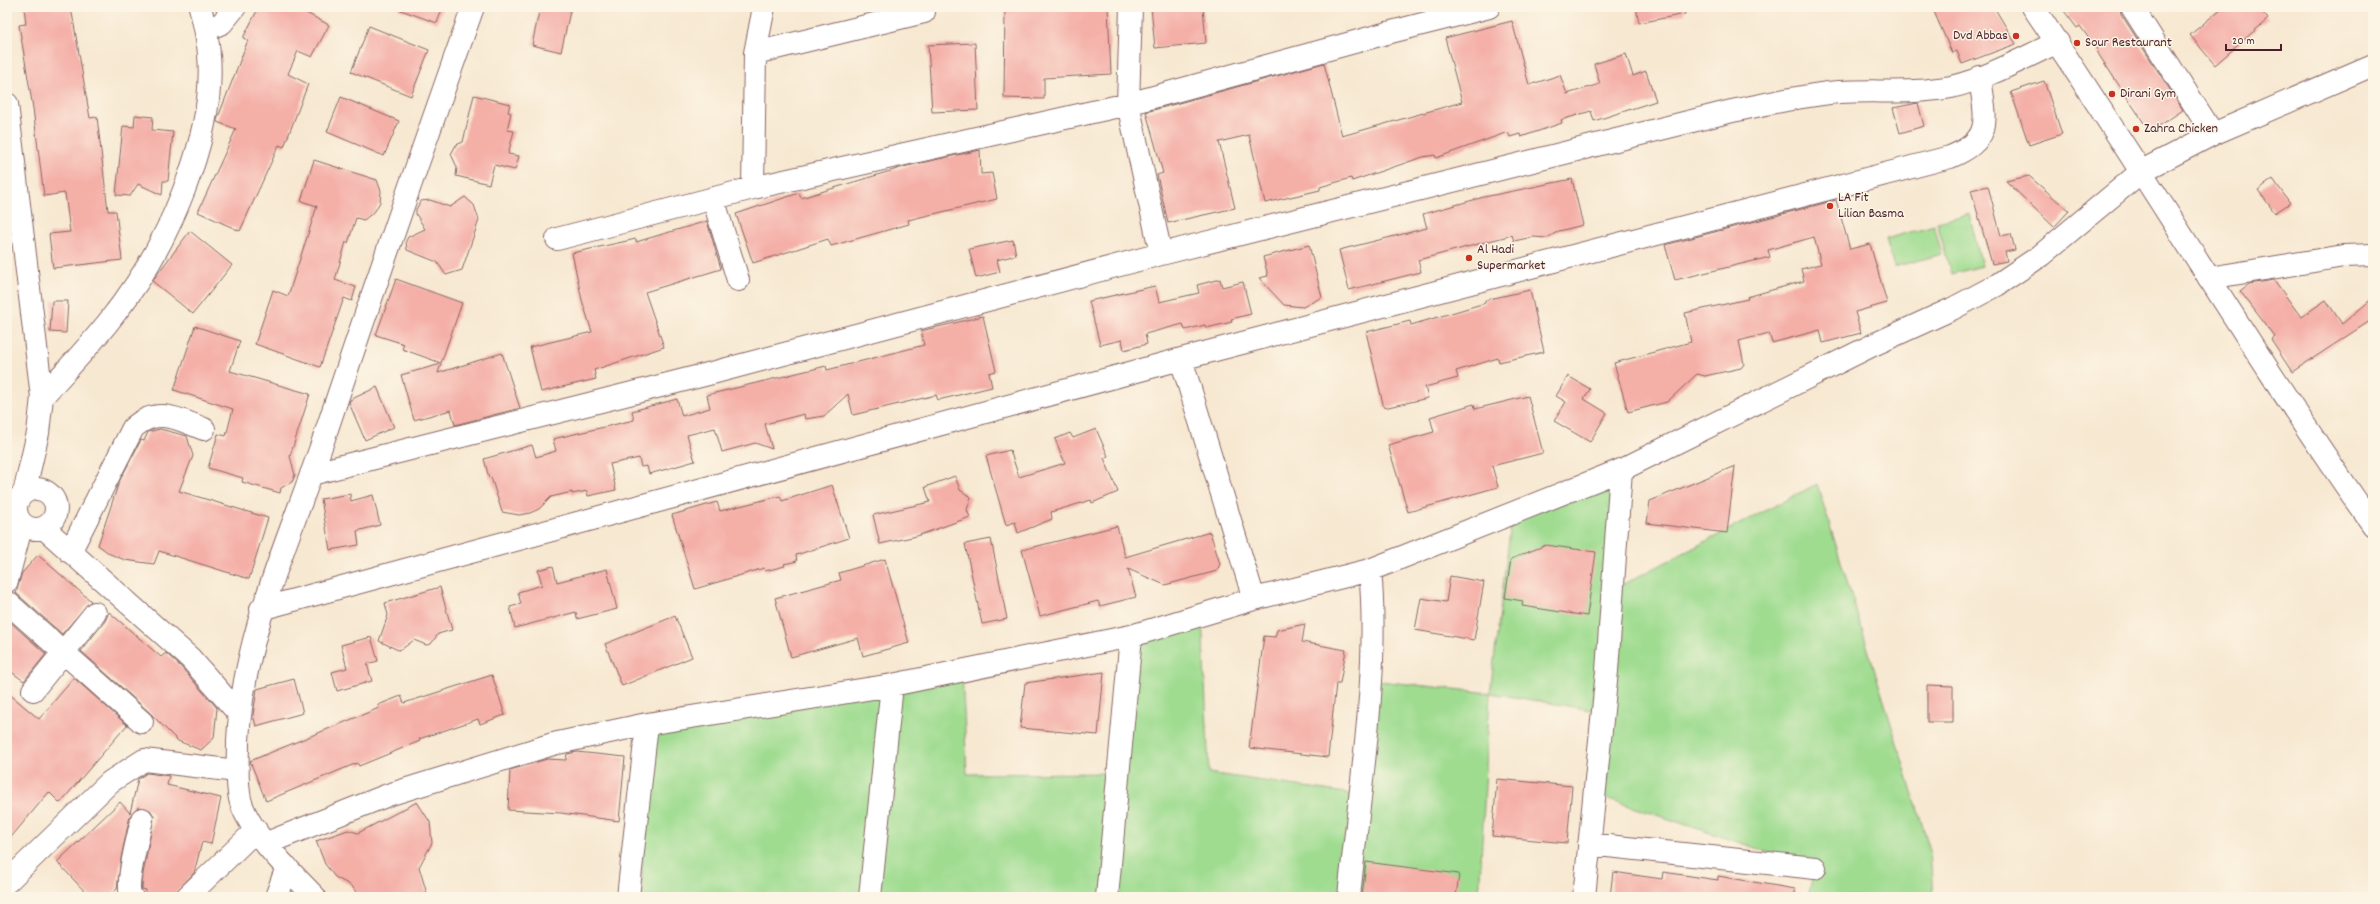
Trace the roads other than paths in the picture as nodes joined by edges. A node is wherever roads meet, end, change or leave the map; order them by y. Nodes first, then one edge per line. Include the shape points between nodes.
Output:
1 (200, 7) edge
2 (235, 7) edge
3 (473, 7) edge
4 (764, 7) edge
5 (1131, 7) edge
6 (1489, 7) edge
7 (2034, 7) edge
8 (2132, 7) edge
9 (924, 12) dead end
10 (206, 30) junction
11 (2058, 42) junction
12 (755, 53) junction
13 (2373, 65) edge
14 (1980, 77) junction
15 (7, 104) edge
16 (1128, 104) junction
17 (2213, 134) junction
18 (2142, 171) junction
19 (753, 188) junction
20 (713, 198) junction
21 (557, 239) dead end
22 (1161, 254) junction
23 (2373, 255) edge
24 (2209, 278) junction
25 (738, 280) dead end
26 (1181, 359) junction
27 (42, 397) junction
28 (204, 429) dead end
29 (38, 433) junction
30 (1621, 470) junction
31 (312, 474) junction
32 (17, 490) edge
33 (49, 494) junction
34 (22, 524) junction
35 (2373, 525) edge
36 (44, 528) junction
37 (70, 552) junction
38 (1370, 570) junction
39 (7, 581) edge
40 (1254, 599) junction
41 (7, 602) edge
42 (261, 609) junction
43 (95, 613) dead end
44 (1131, 636) junction
45 (64, 653) junction
46 (892, 685) junction
47 (33, 690) dead end
48 (240, 715) junction
49 (142, 722) dead end
50 (647, 724) junction
51 (237, 771) junction
52 (142, 819) dead end
53 (262, 837) junction
54 (1589, 844) junction
55 (287, 867) junction
56 (1816, 868) dead end
57 (7, 882) edge
58 (132, 897) edge
59 (187, 897) edge
60 (276, 897) edge
61 (315, 897) edge
62 (628, 897) edge
63 (870, 897) edge
64 (1107, 897) edge
65 (1349, 897) edge
66 (1584, 897) edge

1 - 10 street
2 - 10 street via 222,23
3 - 31 street
4 - 12 street
5 - 16 street
6 - 16 street
7 - 11 street
8 - 17 street
9 - 12 street
10 - 27 street via 210,56 207,110 180,204 161,243 116,312
11 - 14 street
11 - 18 street
12 - 19 street
13 - 17 street
14 - 22 street via 1927,91 1811,95 1732,111
14 - 26 street via 1985,116 1983,130 1978,141 1950,158
15 - 27 street
16 - 19 street
16 - 22 street
17 - 18 street
18 - 24 street
18 - 30 street via 2040,256 1997,285
19 - 20 street
20 - 21 street
20 - 25 street
22 - 31 street via 712,373
23 - 24 street via 2344,256
24 - 35 street
26 - 40 street
26 - 42 street
27 - 29 street
28 - 37 street via 166,416 153,415 142,420 134,428
29 - 32 street
29 - 33 street
30 - 38 street
30 - 54 street via 1607,671
31 - 42 street
32 - 33 street via 36,489
32 - 34 street via 15,510
33 - 36 street via 54,499 56,512 50,524
34 - 36 street via 31,529
34 - 39 street
36 - 37 street
37 - 48 street via 190,658
38 - 40 street
38 - 65 street via 1374,613 1366,728
40 - 44 street
41 - 45 street
42 - 48 street via 248,660
43 - 45 street
44 - 46 street
44 - 64 street
45 - 47 street
45 - 49 street
46 - 50 street
46 - 63 street
48 - 51 street
50 - 53 street via 553,744
50 - 62 street
51 - 53 street via 240,799 246,814
51 - 57 street via 144,760 110,782
52 - 58 street via 130,880
53 - 55 street
53 - 59 street
54 - 56 street
54 - 66 street
55 - 60 street
55 - 61 street

